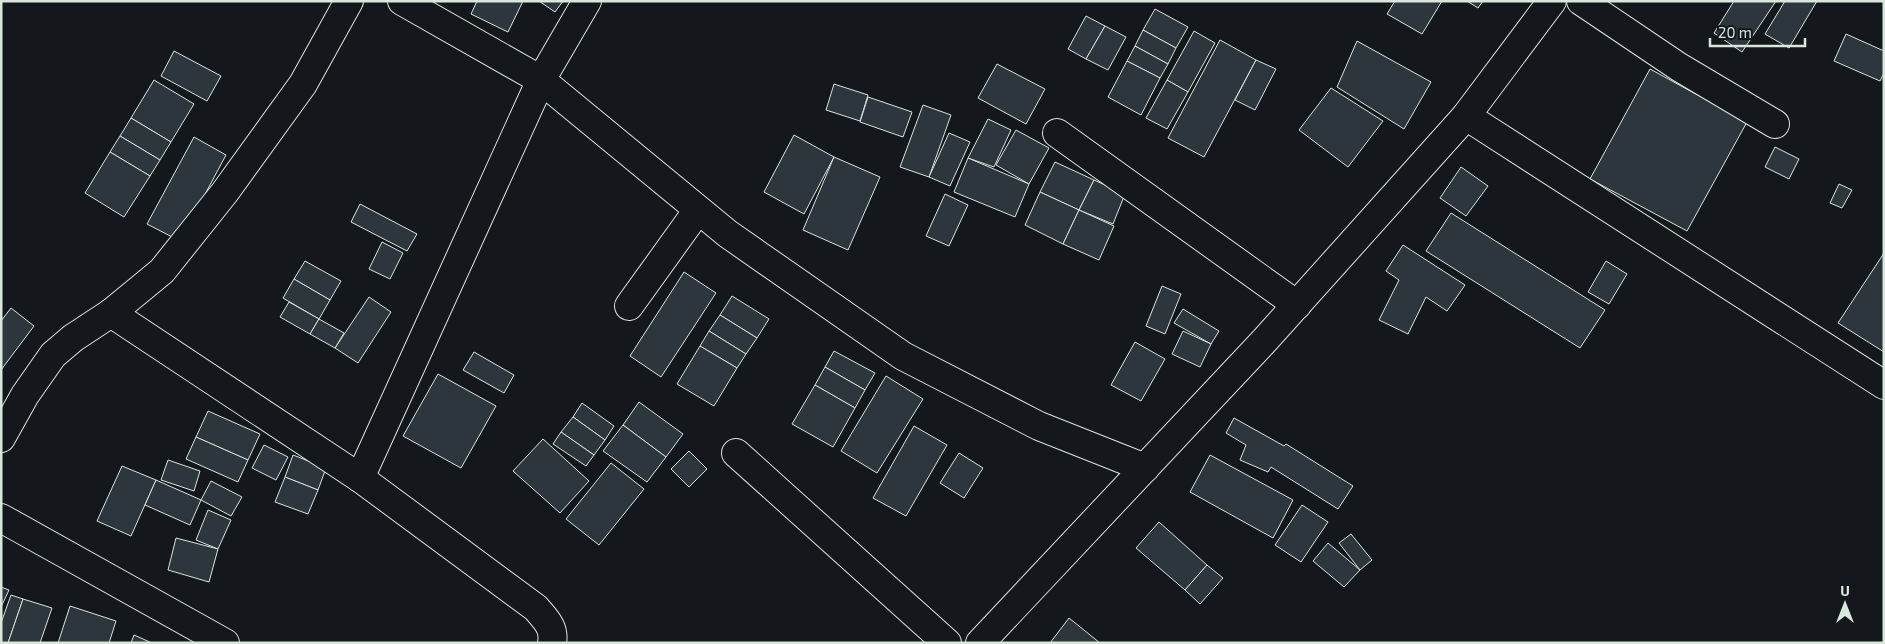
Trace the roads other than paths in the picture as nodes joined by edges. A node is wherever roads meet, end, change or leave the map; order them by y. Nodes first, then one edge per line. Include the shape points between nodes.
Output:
1 (349, 1) edge
2 (402, 1) edge
3 (587, 1) edge
4 (1552, 1) edge
5 (1582, 1) edge
6 (541, 80) junction
7 (1466, 116) junction
8 (1775, 124) dead end
9 (1057, 133) dead end
10 (698, 210) junction
11 (1297, 305) junction
12 (628, 306) dead end
13 (111, 312) junction
14 (1884, 385) edge
15 (1, 438) edge
16 (736, 453) dead end
17 (1145, 468) junction
18 (360, 478) junction
19 (1, 518) edge
20 (225, 643) edge
21 (552, 643) edge
22 (947, 643) edge
23 (980, 643) edge

1 - 13 street via 303,84 225,192 162,271
2 - 6 street
3 - 6 street
4 - 7 street
5 - 8 street via 1679,67
6 - 10 street
6 - 18 street
7 - 11 street
7 - 14 street
9 - 11 street
10 - 12 street
10 - 17 street via 903,356 1039,426
11 - 17 street
13 - 15 street via 53,355
13 - 18 street
16 - 22 street
17 - 23 street
18 - 21 street via 536,608 553,631
19 - 20 street

